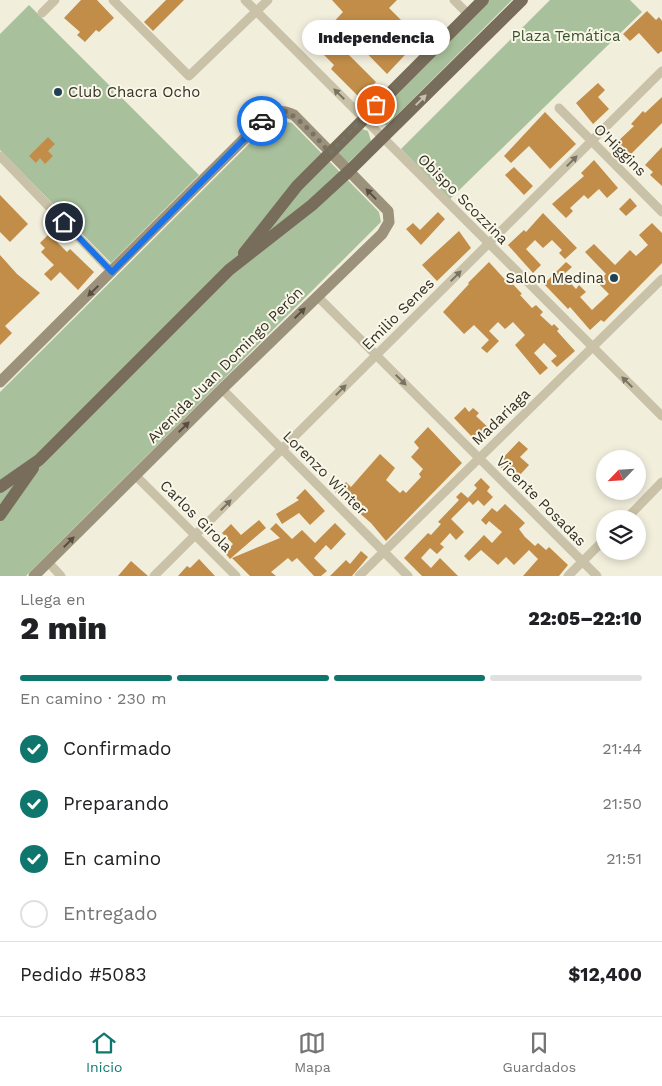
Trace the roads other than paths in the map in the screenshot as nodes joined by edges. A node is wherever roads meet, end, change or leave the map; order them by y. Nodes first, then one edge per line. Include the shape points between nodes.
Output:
1 (55, 0) edge
2 (114, 0) edge
3 (245, 0) edge
4 (268, 0) edge
5 (454, 0) edge
6 (484, 0) edge
7 (522, 0) edge
8 (256, 12) junction
9 (42, 13) dead end
10 (469, 15) junction
11 (662, 71) edge
12 (559, 108) dead end
13 (363, 118) junction
14 (383, 138) junction
15 (592, 141) junction
16 (330, 153) junction
17 (0, 156) edge
18 (349, 171) junction
19 (662, 212) edge
20 (488, 244) junction
21 (229, 270) junction
22 (112, 272) junction
23 (662, 279) edge
24 (317, 296) junction
25 (592, 348) junction
26 (376, 355) junction
27 (0, 382) edge
28 (222, 389) junction
29 (662, 416) edge
30 (282, 449) junction
31 (479, 458) junction
32 (39, 460) junction
33 (136, 476) junction
34 (662, 482) edge
35 (0, 487) edge
36 (635, 510) edge
37 (0, 515) edge
38 (195, 535) junction
39 (596, 549) edge
40 (384, 551) junction
41 (48, 562) junction
42 (583, 562) junction
43 (34, 576) edge
44 (62, 576) edge
45 (154, 576) edge
46 (236, 576) edge
47 (360, 576) edge
48 (408, 576) edge
49 (568, 576) edge
50 (597, 576) edge

1 - 9 street
2 - 8 street via 189,76
3 - 8 street, Obispo Scozzina
4 - 8 street
5 - 10 street
6 - 10 main road
14 -> 7 main road
13 -> 8 street, Obispo Scozzina
10 - 13 main road
11 - 15 street, Emilio Senes
12 - 15 street, O'Higgins
13 - 14 street, Obispo Scozzina
13 - 16 main road
14 - 18 main road
14 - 20 street, Obispo Scozzina
15 - 19 street, O'Higgins
20 -> 15 street, Emilio Senes
16 - 18 main road, Avenida Juan Domingo Perón
16 - 21 main road via 297,186
16 - 22 main road via 294,116 276,110
17 - 22 street
18 - 21 main road via 312,205
24 -> 18 main road, Avenida Juan Domingo Perón via 382,234 389,222 388,211
20 - 25 street, Obispo Scozzina
26 -> 20 street, Emilio Senes
21 - 32 main road
22 -> 27 main road
23 - 25 street, Madariaga
24 - 26 street, Vicente Posadas
28 -> 24 main road, Avenida Juan Domingo Perón
29 -> 25 street, Obispo Scozzina
25 - 31 street, Madariaga
30 -> 26 street, Emilio Senes
26 -> 31 street, Vicente Posadas
28 - 30 street, Lorenzo Winter
33 -> 28 main road, Avenida Juan Domingo Perón
38 -> 30 street, Emilio Senes
30 - 40 street, Lorenzo Winter
31 - 40 street, Madariaga
31 - 42 street, Vicente Posadas
32 - 35 main road
32 - 37 main road
33 - 38 street, Carlos Girola
41 -> 33 main road, Avenida Juan Domingo Perón
34 - 36 street
38 - 45 street, Emilio Senes
38 - 46 street, Carlos Girola
39 - 42 street
40 - 47 street, Madariaga
40 - 48 street, Lorenzo Winter
41 - 43 main road, Avenida Juan Domingo Perón
41 - 44 street
42 - 49 street
42 - 50 street, Vicente Posadas

